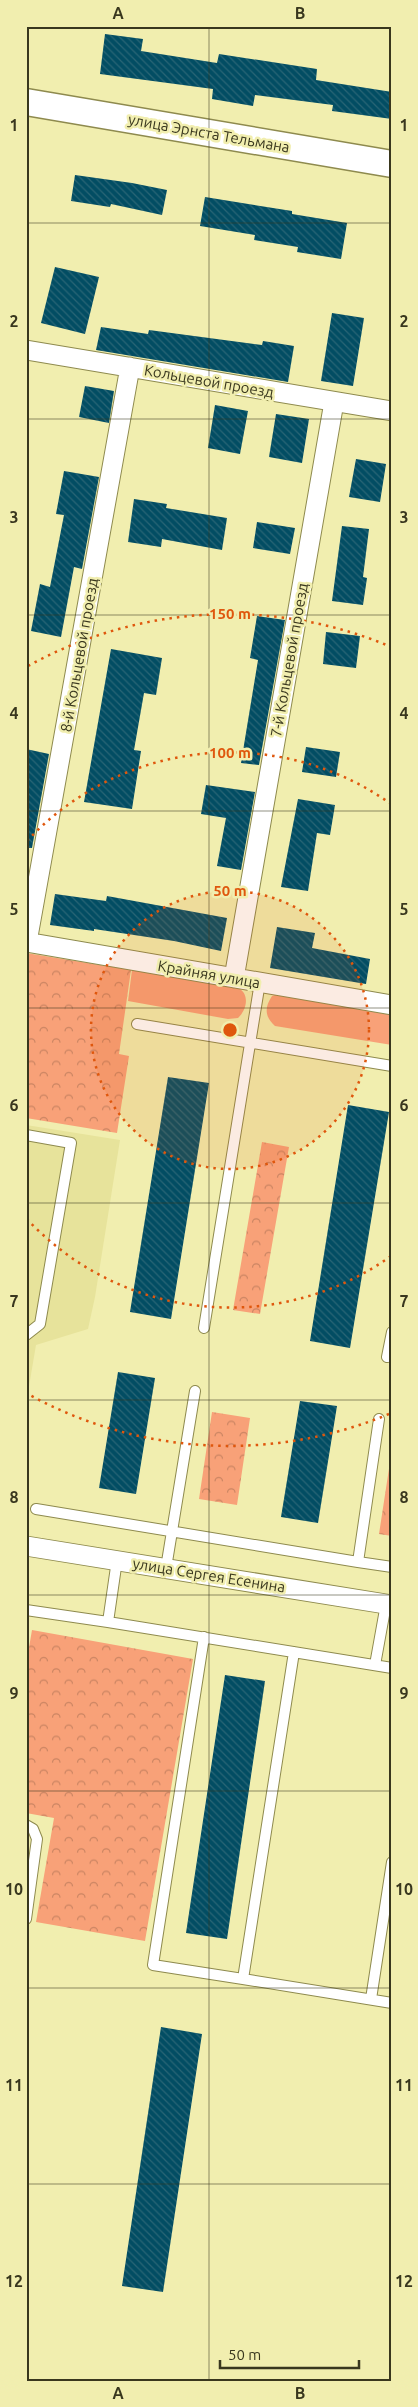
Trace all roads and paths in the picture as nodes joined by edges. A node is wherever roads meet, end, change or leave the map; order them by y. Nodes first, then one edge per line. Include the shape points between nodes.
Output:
1 (26, 102) edge
2 (392, 164) edge
3 (26, 350) edge
4 (130, 368) junction
5 (334, 402) junction
6 (392, 412) edge
7 (27, 942) edge
8 (234, 978) junction
9 (260, 982) junction
10 (392, 1005) edge
11 (137, 1024) dead end
12 (250, 1042) junction
13 (392, 1066) edge
14 (26, 1135) edge
15 (204, 1328) dead end
16 (392, 1332) edge
17 (26, 1335) edge
18 (388, 1357) dead end
19 (195, 1391) dead end
20 (379, 1419) dead end
21 (36, 1510) dead end
22 (172, 1532) junction
23 (26, 1546) edge
24 (117, 1560) junction
25 (358, 1562) junction
26 (392, 1567) edge
27 (166, 1568) junction
28 (389, 1605) edge
29 (26, 1610) edge
30 (108, 1622) junction
31 (204, 1638) junction
32 (294, 1652) junction
33 (374, 1665) junction
34 (392, 1668) edge
35 (26, 1825) edge
36 (392, 1862) edge
37 (26, 1919) edge
38 (243, 1979) junction
39 (370, 1999) junction
40 (392, 2003) edge

1 - 2 main road, улица Эрнста Тельмана
3 - 4 street, Кольцевой проезд
4 - 5 street, Кольцевой проезд
4 - 7 street, 8-й Кольцевой проезд
5 - 6 street, Кольцевой проезд
5 - 8 street, 7-й Кольцевой проезд
7 - 8 street, Крайняя улица
8 - 9 street, Крайняя улица
9 - 10 street, Крайняя улица
9 - 12 lane
11 - 12 lane
12 - 13 lane
12 - 15 lane
14 - 17 lane via 71,1142 40,1324
16 - 18 lane
19 - 22 lane
20 - 25 lane
21 - 22 lane
22 - 25 lane
22 - 27 lane
23 - 24 street, улица Сергея Есенина
24 - 27 street, улица Сергея Есенина
24 - 30 lane
25 - 26 lane
27 - 28 street, улица Сергея Есенина
28 - 33 lane
29 - 30 lane
30 - 31 lane
31 - 32 lane
31 - 38 lane via 153,1965
32 - 33 lane
32 - 38 lane
33 - 34 lane
35 - 37 lane via 33,1829 38,1839
36 - 39 lane
38 - 39 lane
39 - 40 lane

